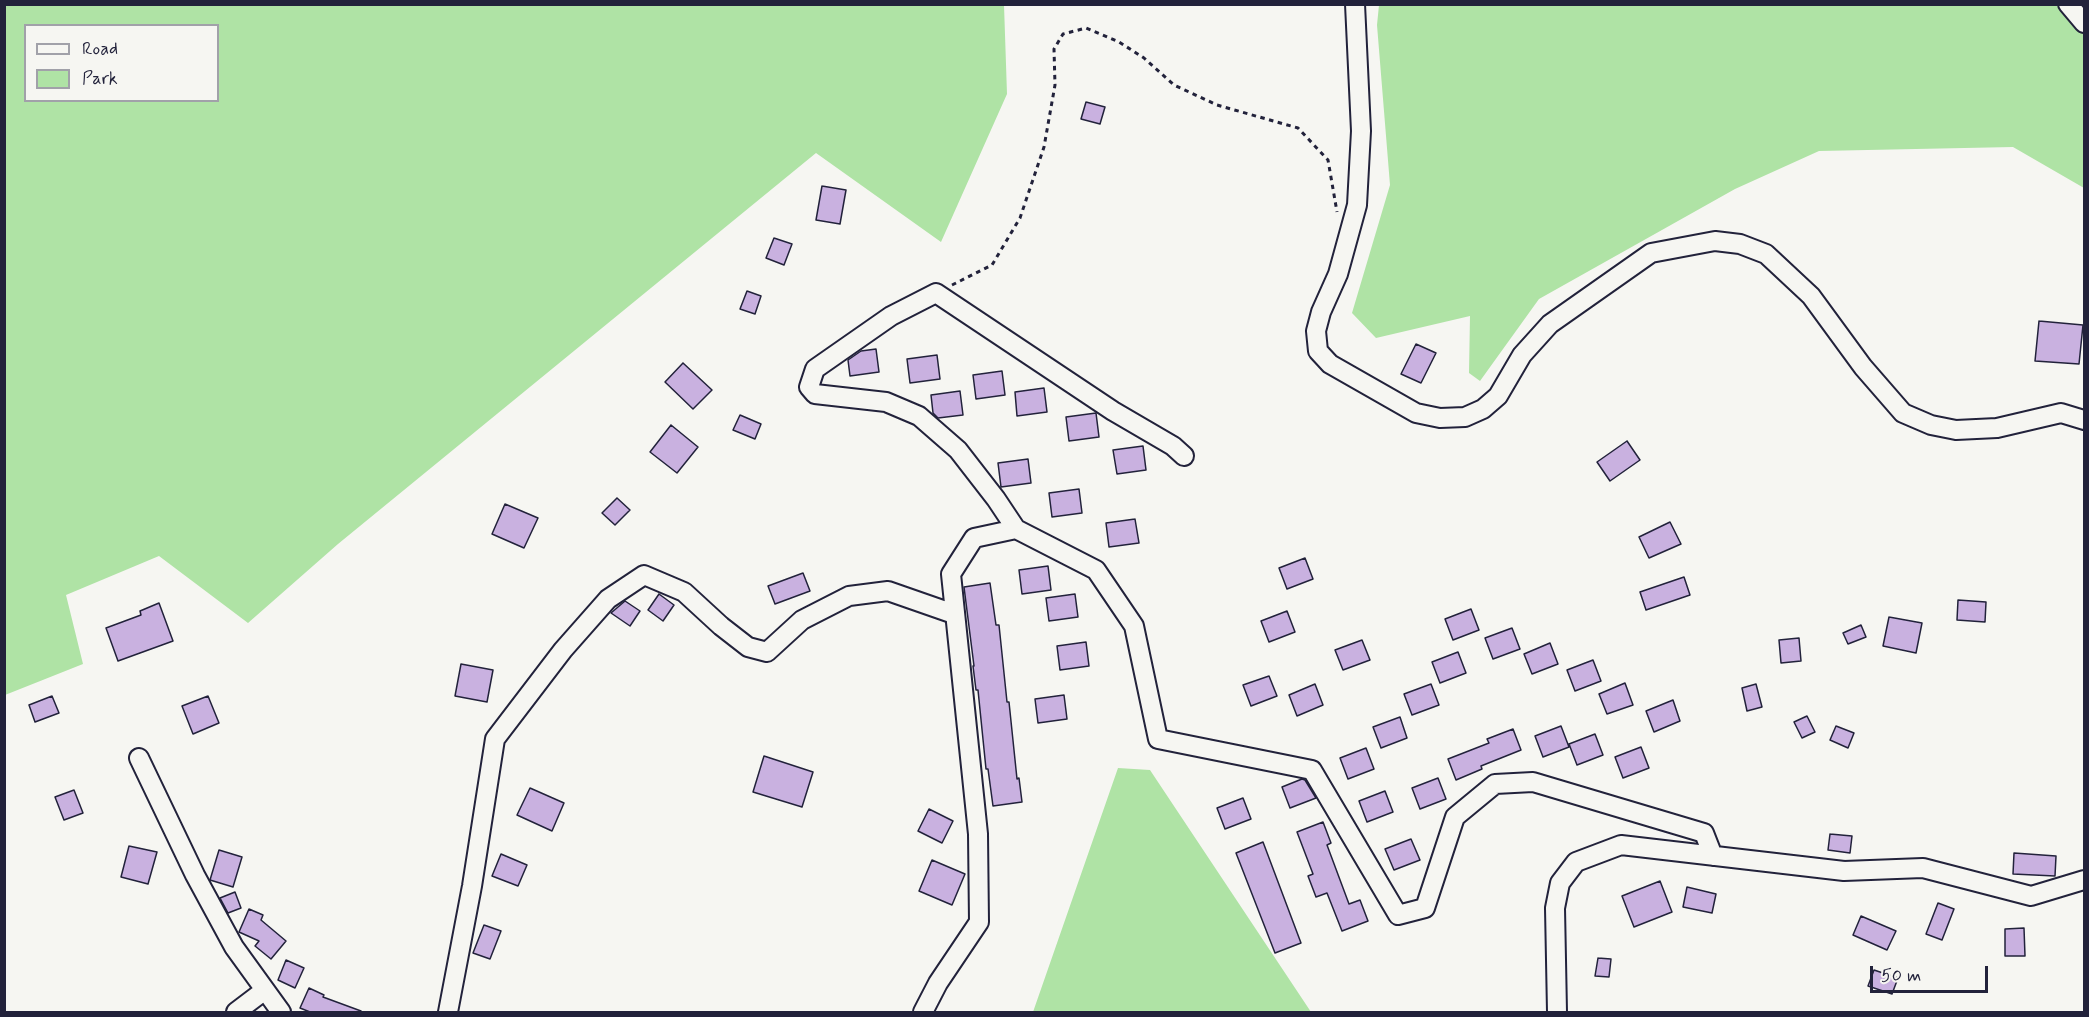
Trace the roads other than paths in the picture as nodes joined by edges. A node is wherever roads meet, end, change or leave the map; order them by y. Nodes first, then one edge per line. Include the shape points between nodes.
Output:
1 (1355, 4) edge
2 (2068, 4) edge
3 (2085, 23) edge
4 (2085, 420) edge
5 (1184, 456) dead end
6 (1016, 529) junction
7 (954, 614) junction
8 (139, 758) dead end
9 (1713, 856) junction
10 (2085, 880) edge
11 (265, 990) junction
12 (237, 1012) edge
13 (281, 1012) edge
14 (448, 1012) edge
15 (924, 1012) edge
16 (1557, 1012) edge

1 - 4 street via 1361,131 1357,205 1338,274 1316,332 1318,351 1330,364 1416,413 1440,418 1465,417 1498,396 1522,355 1550,324 1651,253 1715,241 1740,244 1766,254 1811,296 1863,367 1903,413 1956,430 1997,428 2061,414
2 - 3 street
5 - 6 street via 936,293 891,316 816,369 809,387 816,394 886,402 920,416 958,450
6 - 7 street via 974,538 951,574
6 - 9 street via 1096,570 1134,626 1158,739 1312,770 1398,915 1425,908 1455,817 1495,784 1533,782 1704,833
7 - 14 street via 888,591 849,596 802,620 767,652 748,647 684,592 644,575 608,599 495,739
7 - 15 street via 978,834 979,922 938,983
8 - 11 street via 195,875 234,946
9 - 10 street via 1844,871 1923,868 2031,896
9 - 16 street via 1621,845 1576,862 1560,883 1555,908
11 - 12 street
11 - 13 street

